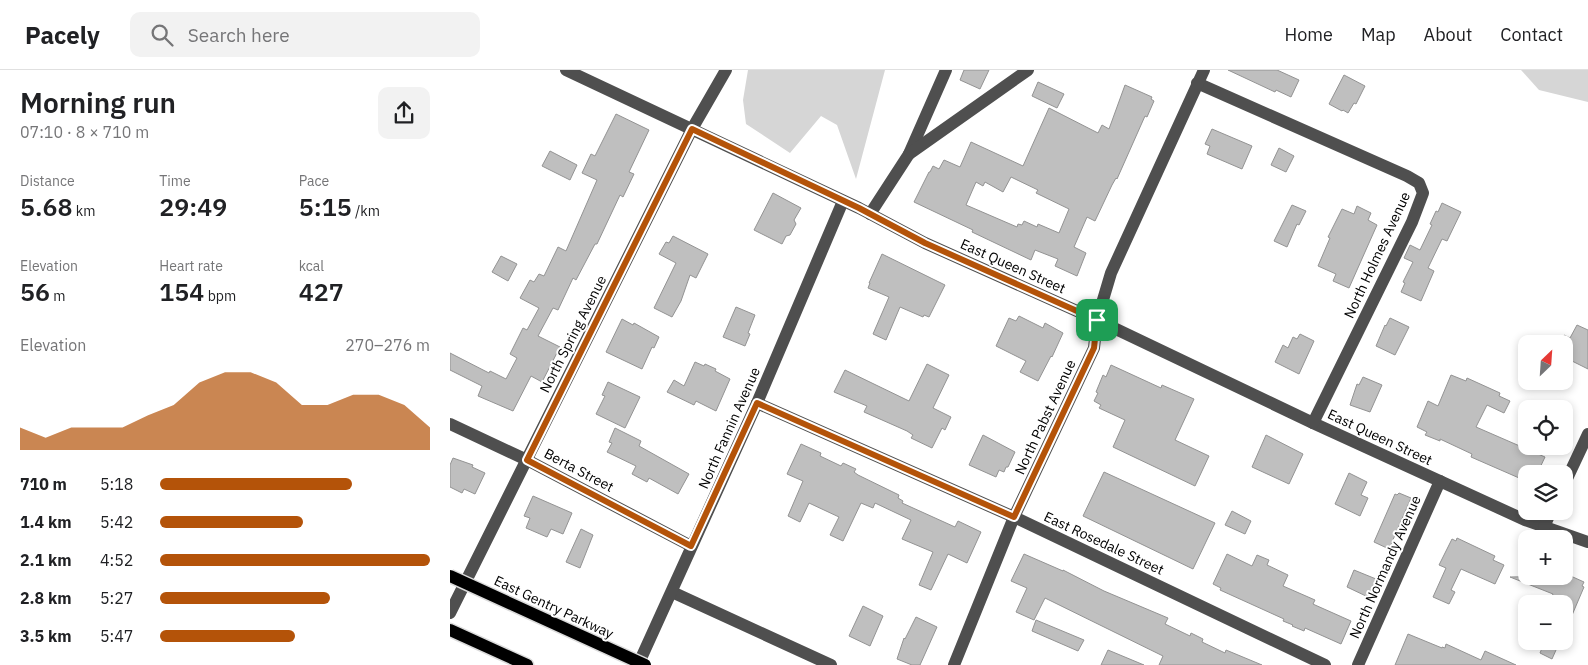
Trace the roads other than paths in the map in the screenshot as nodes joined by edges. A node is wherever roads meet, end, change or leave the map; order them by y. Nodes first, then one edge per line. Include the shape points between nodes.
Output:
1 (566, 70) edge
2 (726, 70) edge
3 (946, 70) edge
4 (1028, 70) edge
5 (1204, 70) edge
6 (1198, 83) junction
7 (692, 129) junction
8 (909, 154) junction
9 (843, 201) junction
10 (870, 214) junction
11 (1097, 320) junction
12 (757, 403) junction
13 (1313, 423) junction
14 (450, 424) edge
15 (1588, 434) edge
16 (527, 460) junction
17 (1573, 466) edge
18 (1440, 481) junction
19 (1014, 517) junction
20 (1547, 520) edge
21 (1544, 527) junction
22 (1588, 542) edge
23 (691, 546) junction
24 (450, 576) edge
25 (672, 592) junction
26 (450, 613) edge
27 (450, 630) edge
28 (527, 665) edge
29 (638, 665) edge
30 (645, 665) edge
31 (831, 665) edge
32 (954, 665) edge
33 (1325, 665) edge
34 (1358, 665) edge

1 - 7 street, East Queen Street
2 - 7 street, North Spring Avenue
3 - 8 street
4 - 8 street
5 - 6 street, North Pabst Avenue
6 - 11 street, North Pabst Avenue via 1111,273
6 - 13 street, North Holmes Avenue via 1407,176 1419,184 1423,193 1412,222
7 - 9 street, East Queen Street
7 - 16 street, North Spring Avenue
8 - 10 street
9 - 10 street, East Queen Street
9 - 12 street, North Fannin Avenue
10 - 11 street, East Queen Street via 925,243
11 - 13 street, East Queen Street
11 - 19 street, North Pabst Avenue via 1094,348
12 - 19 street, East Rosedale Street
12 - 23 street, North Fannin Avenue
13 - 18 street, East Queen Street
14 - 16 street, Berta Street
15 - 17 street
16 - 23 street, Berta Street
16 - 26 street, North Spring Avenue
18 - 21 street, East Queen Street
18 - 34 street, North Normandy Avenue
19 - 32 street, North Pabst Avenue
19 - 33 street, East Rosedale Street
20 - 21 street
21 - 22 street, East Queen Street
23 - 25 street, North Fannin Avenue
24 - 30 main road, East Gentry Parkway, bridge
25 - 29 street, North Fannin Avenue
25 - 31 street
27 - 28 main road

